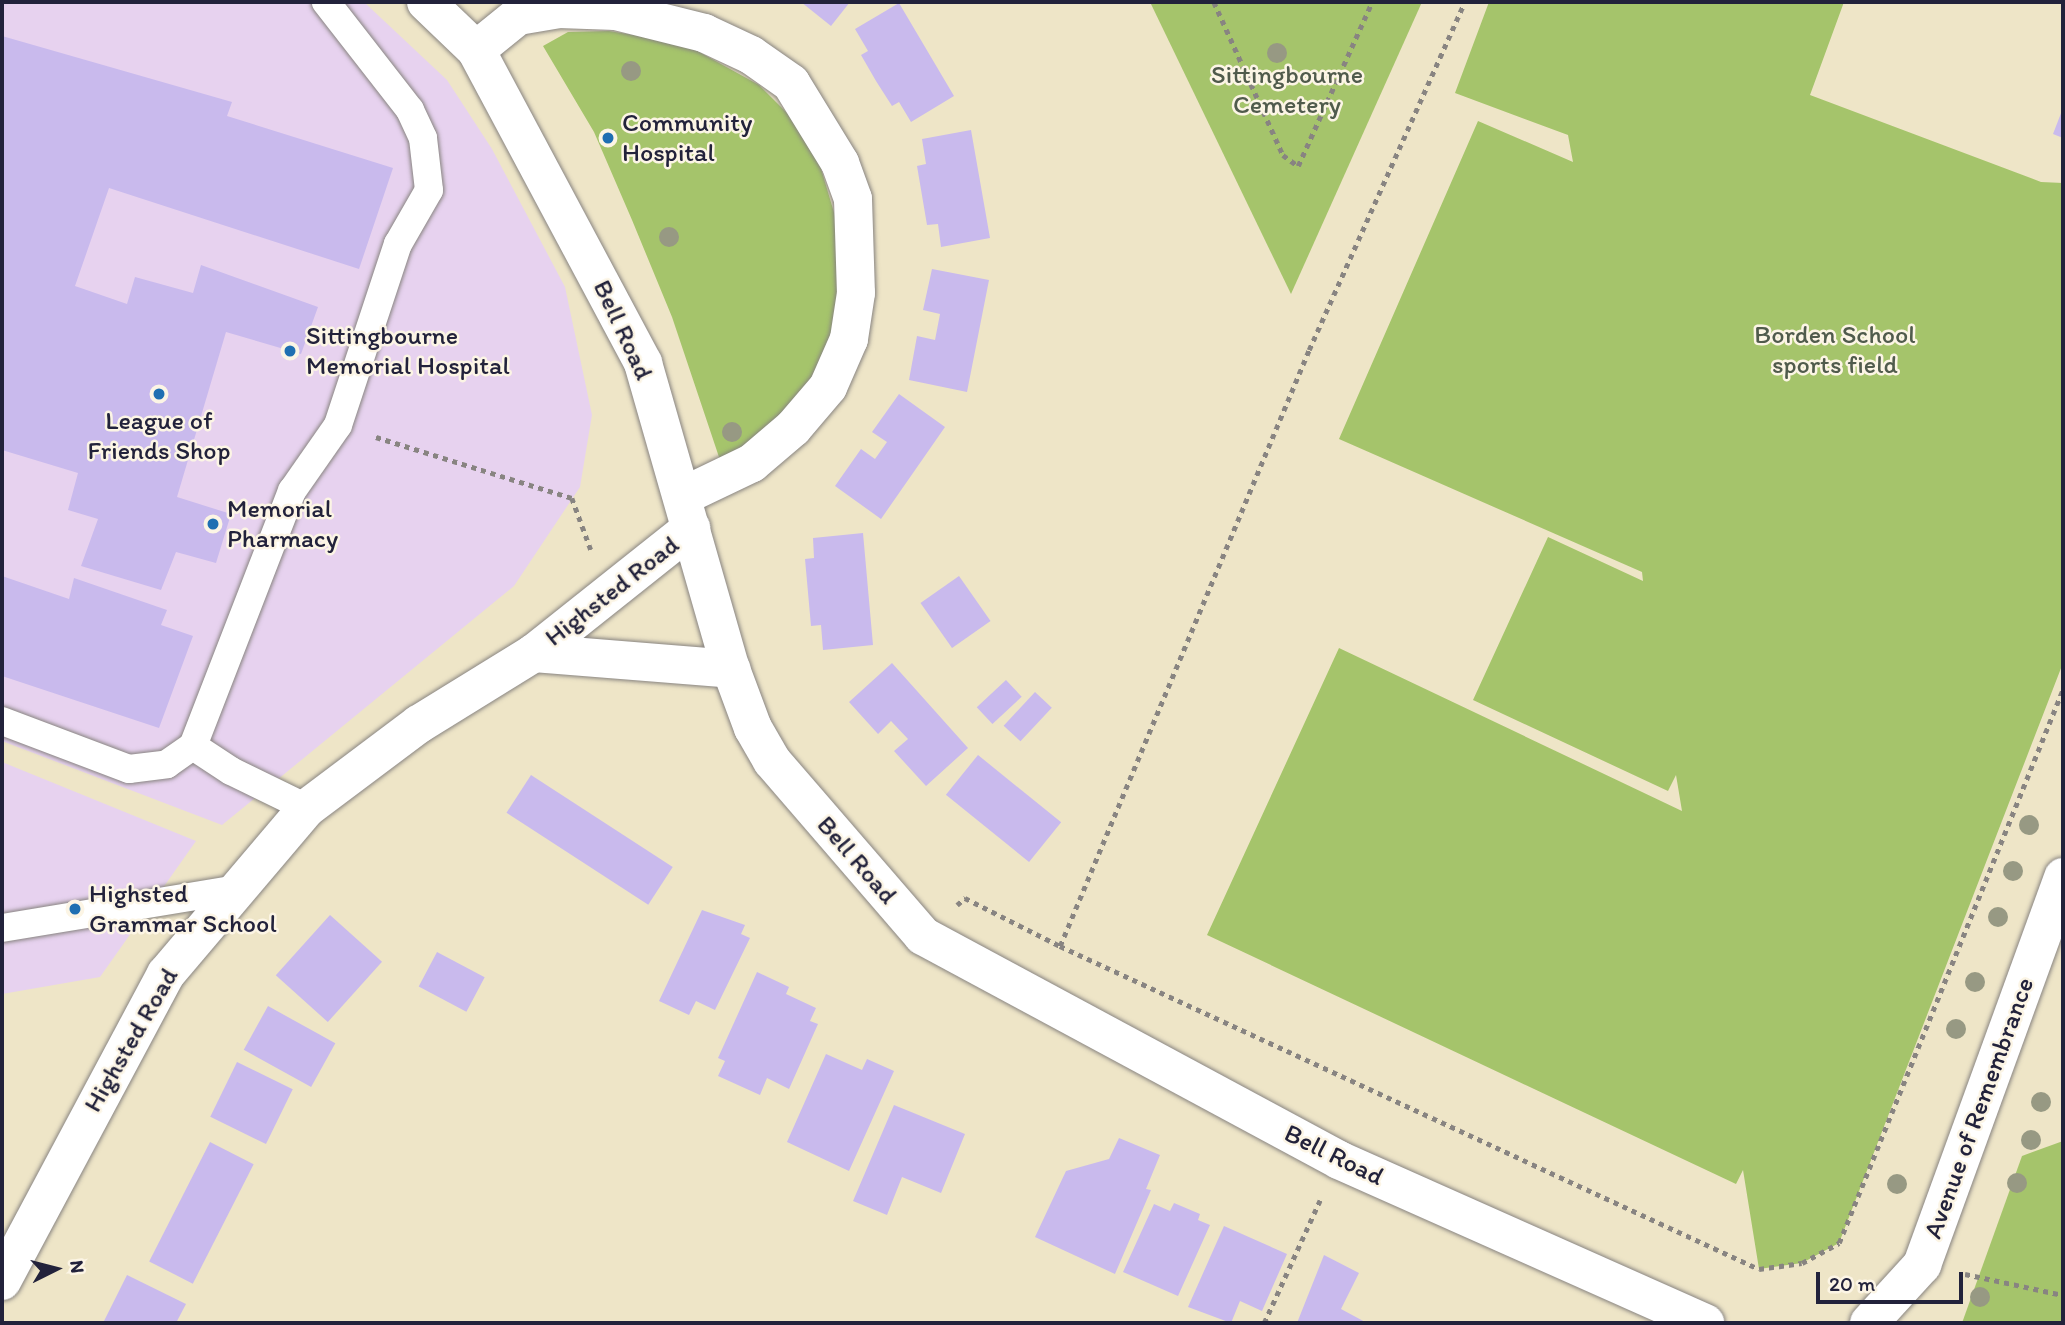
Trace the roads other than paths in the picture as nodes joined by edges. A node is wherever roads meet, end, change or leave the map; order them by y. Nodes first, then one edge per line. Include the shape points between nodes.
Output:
1 (326, 2) edge
2 (426, 2) edge
3 (476, 50) junction
4 (687, 512) junction
5 (534, 653) junction
6 (731, 669) junction
7 (2, 721) edge
8 (193, 746) junction
9 (307, 808) junction
10 (2063, 877) edge
11 (237, 889) junction
12 (2, 928) edge
13 (2, 1281) edge
14 (1704, 1323) edge
15 (1869, 1323) edge

1 - 8 lane via 410,110 423,138 429,190 398,244 338,425 292,491
2 - 3 street, Bell Road
3 - 4 street, Bell Road via 643,363
3 - 4 street, Highsted Road via 519,16 559,9 616,11 704,33 751,55 791,83 840,163 853,199 856,293 849,339 828,387 793,428
4 - 5 street, Highsted Road via 606,594
4 - 6 street, Bell Road
5 - 6 street, Highsted Road
5 - 9 street, Highsted Road via 419,724
6 - 14 street, Bell Road via 753,728 772,761 923,936 1339,1160
7 - 8 lane via 129,769 167,764
8 - 9 lane via 231,771
9 - 11 street, Highsted Road
10 - 15 street, Avenue of Remembrance via 1922,1265
11 - 12 lane
11 - 13 street, Highsted Road via 166,974

